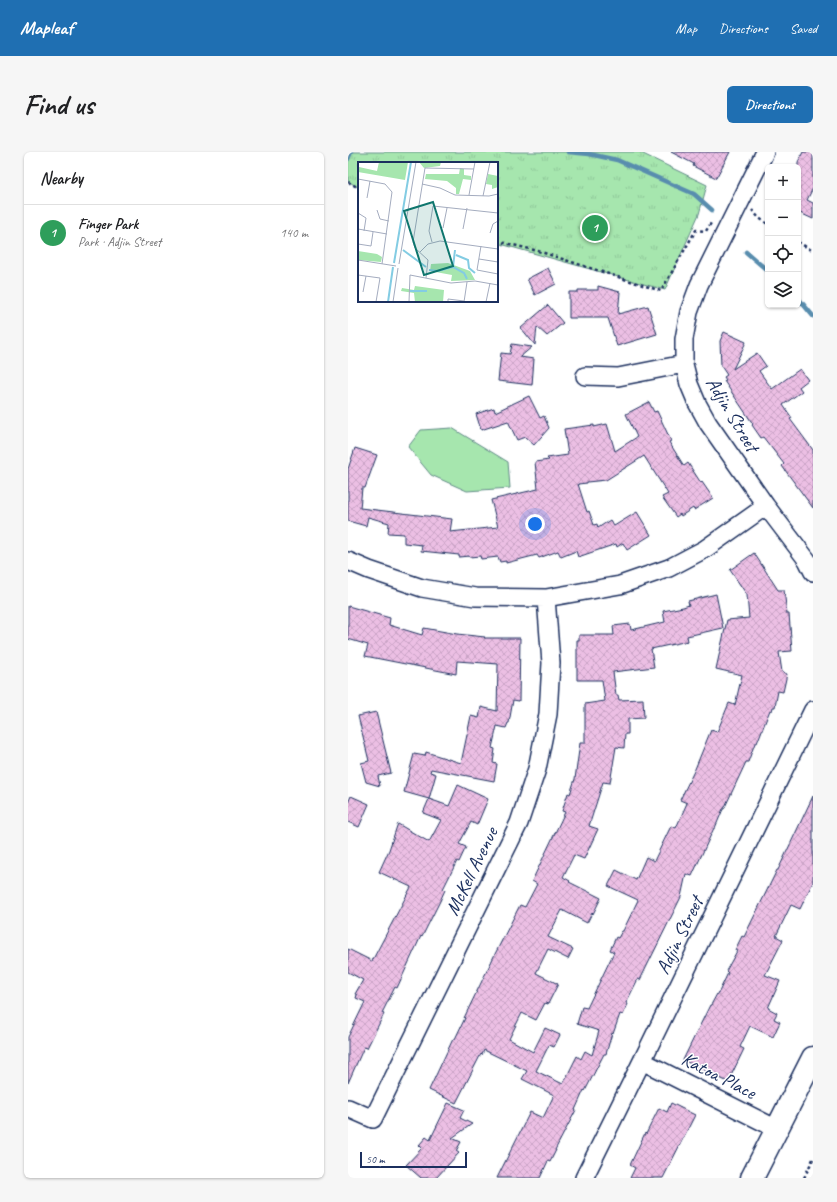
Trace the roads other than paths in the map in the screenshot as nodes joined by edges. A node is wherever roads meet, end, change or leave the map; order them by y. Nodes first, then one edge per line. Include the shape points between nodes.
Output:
1 (765, 152) edge
2 (684, 364) junction
3 (585, 376) dead end
4 (766, 506) junction
5 (348, 561) edge
6 (813, 572) edge
7 (546, 598) junction
8 (813, 710) edge
9 (813, 1058) edge
10 (642, 1061) junction
11 (348, 1108) edge
12 (777, 1129) junction
13 (584, 1178) edge
14 (752, 1178) edge

1 - 2 street, Adjin Street via 699,285 689,312 684,339
2 - 3 street via 618,377
2 - 4 street, Adjin Street via 689,384 708,423
4 - 6 street, Adjin Street
4 - 7 street via 705,549 669,568 620,585
5 - 7 street via 422,588 475,598
7 - 11 street, McKell Avenue via 552,663 548,714 538,769 519,824 373,1119
8 - 10 street, Adjin Street
9 - 12 main road
10 - 12 street, Katoa Place
10 - 13 street, Adjin Street
12 - 14 main road

